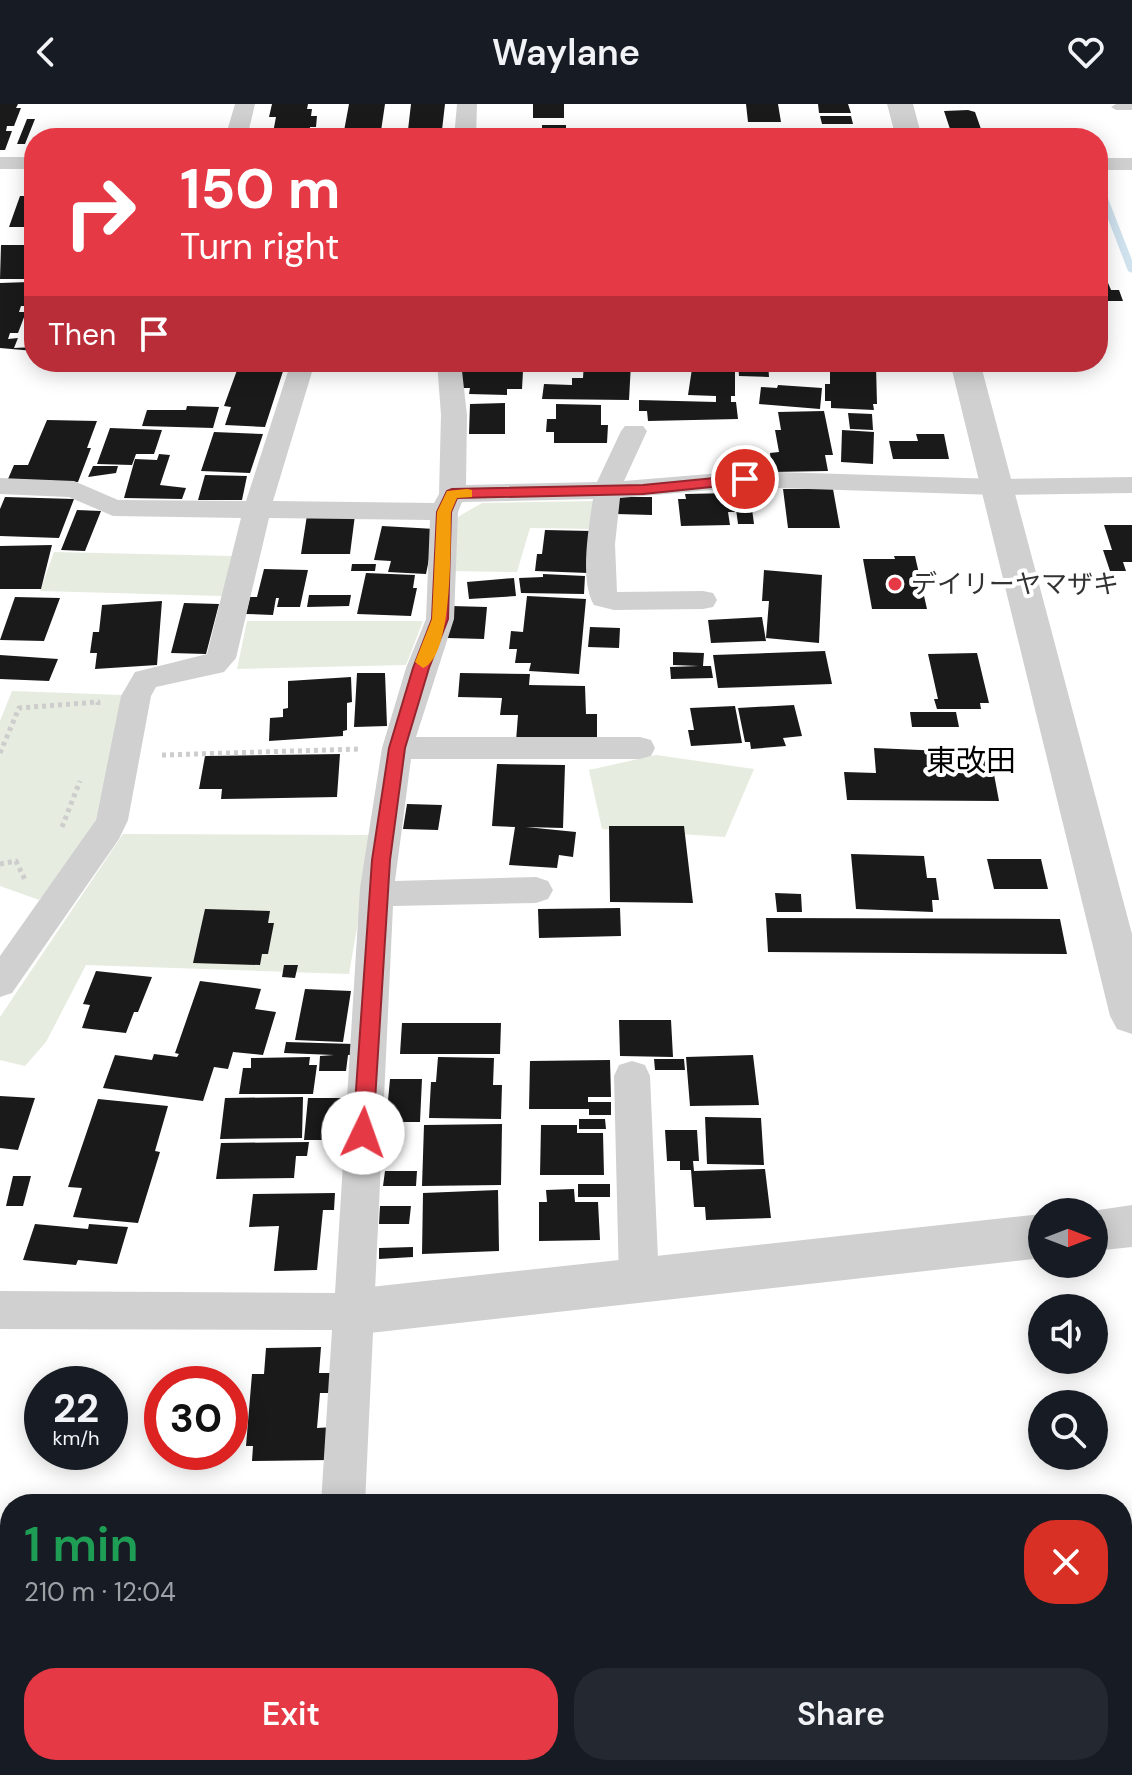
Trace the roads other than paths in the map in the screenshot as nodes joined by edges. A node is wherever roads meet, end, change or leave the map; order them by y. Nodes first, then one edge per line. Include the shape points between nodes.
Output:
1 (245, 104) edge
2 (467, 104) edge
3 (900, 104) edge
4 (1116, 107) dead end
5 (1132, 107) edge
6 (239, 128) edge
7 (466, 128) edge
8 (906, 128) edge
9 (0, 163) edge
10 (24, 163) edge
11 (1108, 164) edge
12 (1132, 164) edge
13 (300, 372) edge
14 (450, 372) edge
15 (967, 372) edge
16 (634, 431) dead end
17 (1132, 485) edge
18 (0, 486) edge
19 (996, 487) junction
20 (608, 490) junction
21 (448, 503) junction
22 (257, 510) junction
23 (703, 600) dead end
24 (397, 748) junction
25 (640, 748) dead end
26 (536, 890) dead end
27 (377, 894) junction
28 (0, 983) edge
29 (1132, 1016) edge
30 (632, 1076) dead end
31 (1132, 1226) edge
32 (1108, 1229) edge
33 (1028, 1238) edge
34 (639, 1281) junction
35 (0, 1310) edge
36 (352, 1312) junction
37 (343, 1494) edge

1 - 6 street
2 - 7 street
3 - 8 street
4 - 5 lane
9 - 10 street
11 - 12 street
13 - 22 street
14 - 21 street via 454,415
15 - 19 street
16 - 20 street
17 - 19 street
18 - 22 street via 74,489 113,508
19 - 20 street via 745,479
19 - 29 street
20 - 21 street
20 - 23 street via 604,598
21 - 22 street
21 - 24 street via 440,619
22 - 28 street via 221,658 214,665 146,679 136,696 112,820 103,839
24 - 25 street
24 - 27 street
26 - 27 street
27 - 36 street
30 - 34 street
31 - 32 street
33 - 34 street
34 - 36 street
35 - 36 street
36 - 37 street

